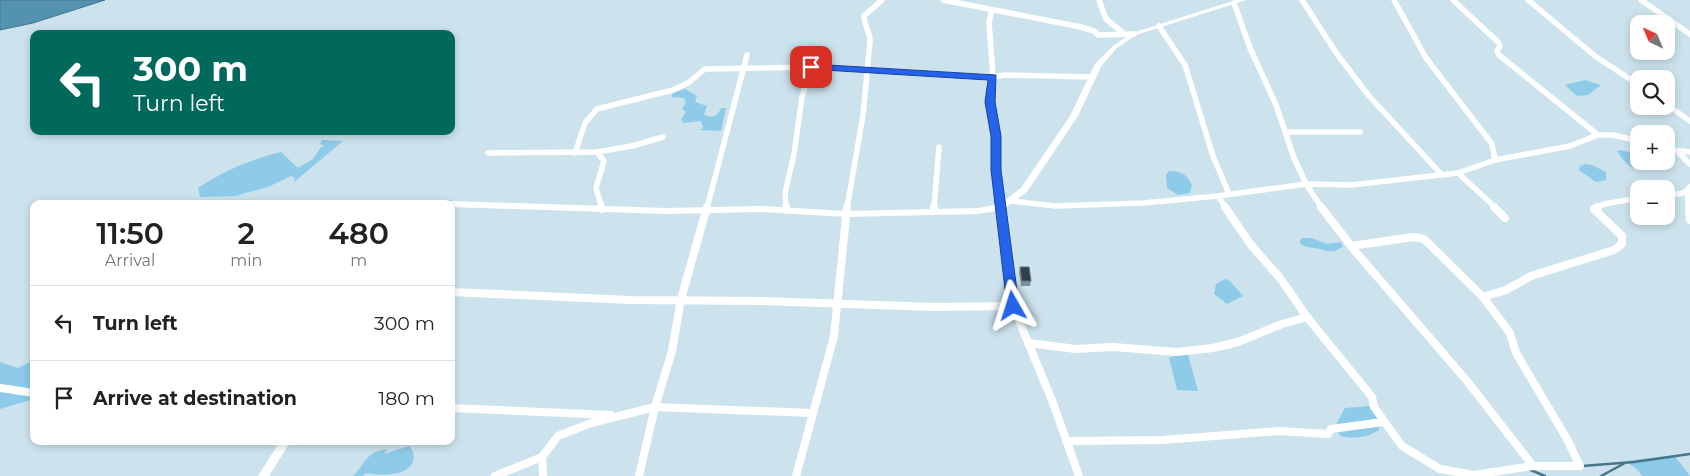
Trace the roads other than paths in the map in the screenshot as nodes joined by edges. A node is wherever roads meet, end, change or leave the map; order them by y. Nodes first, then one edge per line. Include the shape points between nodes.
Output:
1 (882, 0) edge
2 (943, 0) edge
3 (1099, 0) edge
4 (1302, 0) edge
5 (1394, 0) edge
6 (1453, 0) edge
7 (1528, 0) edge
8 (1641, 0) edge
9 (1239, 1) edge
10 (992, 10) junction
11 (1159, 26) junction
12 (1125, 33) junction
13 (1134, 34) junction
14 (1690, 34) edge
15 (746, 55) dead end
16 (811, 67) junction
17 (744, 69) junction
18 (867, 71) junction
19 (993, 77) junction
20 (1092, 77) junction
21 (1630, 80) edge
22 (1675, 110) edge
23 (1690, 121) edge
24 (1286, 132) junction
25 (1360, 132) dead end
26 (1598, 135) junction
27 (663, 137) dead end
28 (1630, 140) edge
29 (939, 147) dead end
30 (597, 152) junction
31 (1677, 152) joint
32 (1690, 152) edge
33 (488, 153) dead end
34 (575, 153) junction
35 (1495, 160) junction
36 (1690, 164) edge
37 (1458, 173) junction
38 (1442, 175) junction
39 (1306, 184) junction
40 (1688, 189) edge
41 (1229, 194) junction
42 (1675, 194) edge
43 (1218, 196) junction
44 (1630, 200) edge
45 (1012, 201) junction
46 (455, 204) edge
47 (1002, 206) junction
48 (602, 209) junction
49 (786, 210) junction
50 (705, 211) junction
51 (934, 212) junction
52 (846, 214) junction
53 (1506, 218) dead end
54 (1690, 220) edge
55 (1351, 246) junction
56 (455, 292) edge
57 (1483, 296) junction
58 (681, 299) junction
59 (838, 303) junction
60 (1013, 306) junction
61 (1307, 318) junction
62 (1028, 343) junction
63 (0, 388) edge
64 (30, 392) edge
65 (655, 407) junction
66 (455, 408) edge
67 (812, 413) junction
68 (616, 416) junction
69 (1383, 422) junction
70 (1066, 442) junction
71 (283, 445) edge
72 (542, 457) junction
73 (1533, 466) junction
74 (1474, 475) edge
75 (263, 476) edge
76 (495, 476) edge
77 (543, 476) edge
78 (639, 476) edge
79 (796, 476) edge
80 (1079, 476) edge

1 - 18 street via 864,16 864,26 871,39
2 - 10 street
3 - 12 street via 1103,14 1114,28
4 - 38 street via 1369,96
5 - 35 street via 1426,58 1492,144
6 - 26 street via 1499,43 1499,55
7 - 21 street via 1595,56
8 - 14 street
9 - 11 street
9 - 24 street
10 - 12 street via 1081,27 1102,36
10 - 19 street via 989,22
11 - 13 street
11 - 41 street via 1185,65 1213,156
12 - 13 street
13 - 20 street via 1106,56
15 - 17 street
16 - 17 street
16 - 18 street
16 - 49 street via 802,97
17 - 34 street via 705,69 673,90 597,110 585,122
17 - 50 street
18 - 19 street
18 - 52 street via 861,132
19 - 20 street
19 - 47 street via 990,102
20 - 45 street via 1062,135 1024,190
22 - 23 street
24 - 25 street
24 - 39 street
26 - 28 street
26 - 35 street via 1570,146
27 - 30 street
29 - 51 street
30 - 34 street
30 - 48 street via 604,161 596,188
31 - 32 street
31 - 36 street
33 - 34 street
35 - 37 street
37 - 38 street
37 - 53 street
38 - 39 street via 1351,185
39 - 41 street
39 - 55 street
40 - 42 street
40 - 54 street
41 - 43 street
43 - 45 street via 1055,206
43 - 61 street
44 - 57 street via 1594,209 1622,236 1622,244 1614,250 1531,276 1506,290
45 - 47 street
46 - 48 street
47 - 51 street via 978,211
47 - 60 street
48 - 50 street
49 - 50 street
49 - 52 street
50 - 58 street
51 - 52 street
52 - 59 street
55 - 57 street via 1421,238
55 - 73 street via 1467,381
56 - 58 street via 631,300
57 - 73 street via 1510,333 1516,353 1564,432 1580,466
58 - 59 street
58 - 65 street via 672,351
59 - 60 street
59 - 67 street via 834,336
60 - 62 street
61 - 62 street via 1233,343 1177,352 1113,347 1076,349
61 - 69 street via 1372,397
62 - 70 street
63 - 64 street
65 - 67 street
65 - 68 street
65 - 78 street
66 - 68 street
67 - 79 street
68 - 72 street via 558,436
69 - 70 street via 1331,429 1328,434 1299,431 1147,441
69 - 74 street via 1402,446 1416,456 1440,468
70 - 80 street
71 - 75 street
72 - 76 street
72 - 77 street
73 - 74 street

